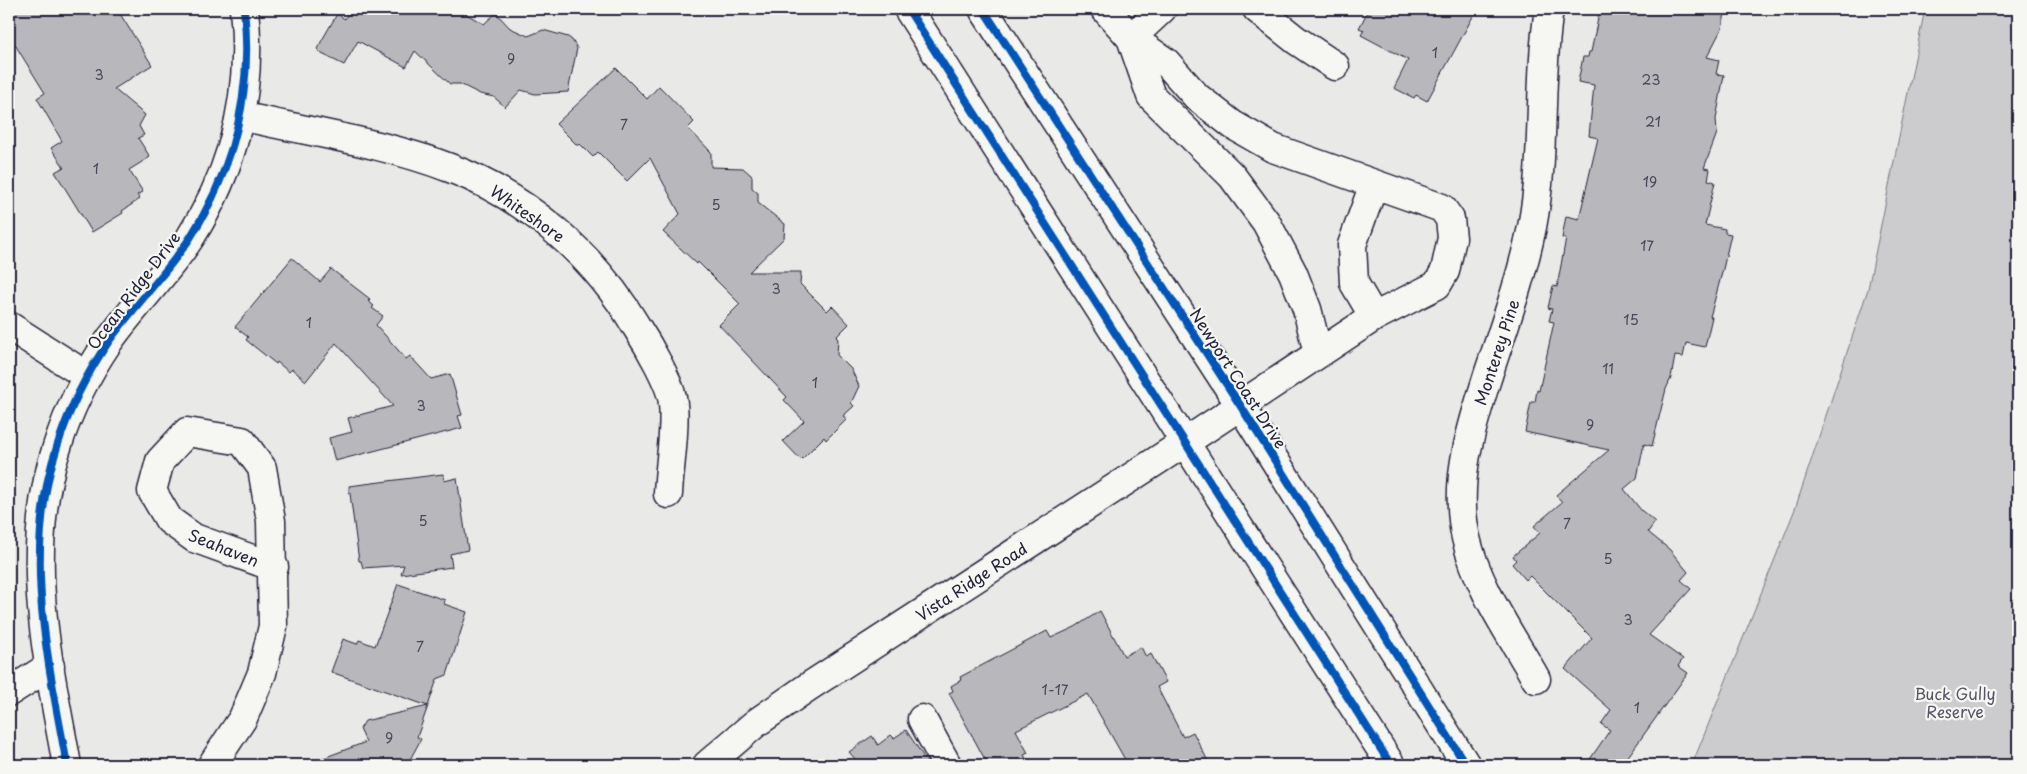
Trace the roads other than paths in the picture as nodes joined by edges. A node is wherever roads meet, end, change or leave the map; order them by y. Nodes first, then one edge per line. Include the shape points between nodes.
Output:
1 (244, 9) edge
2 (908, 9) edge
3 (983, 9) edge
4 (1105, 9) edge
5 (1162, 9) edge
6 (1258, 9) edge
7 (1549, 9) edge
8 (1131, 38) junction
9 (1335, 66) dead end
10 (241, 116) junction
11 (1374, 184) junction
12 (1374, 316) junction
13 (9, 326) edge
14 (1318, 353) junction
15 (87, 376) junction
16 (1240, 406) junction
17 (1184, 444) junction
18 (668, 494) dead end
19 (274, 567) junction
20 (50, 666) junction
21 (1536, 679) dead end
22 (9, 692) edge
23 (922, 719) dead end
24 (67, 765) edge
25 (212, 765) edge
26 (707, 765) edge
27 (947, 765) edge
28 (1391, 765) edge
29 (1466, 765) edge

1 - 10 street, Ocean Ridge Drive via 247,43
2 - 17 street
3 - 16 street, Newport Coast Drive
4 - 8 street
5 - 8 street
6 - 9 street
7 - 21 street, Monterey Pine via 1543,51 1539,172 1532,226 1519,278 1471,429 1464,461 1462,506 1466,538 1480,580
8 - 11 street via 1166,62 1197,96 1233,125 1273,148
8 - 14 street via 1151,96 1232,176 1266,222 1293,273 1307,309
10 - 15 street, Ocean Ridge Drive via 233,149 214,196 189,239 109,341
10 - 18 street, Whiteshore via 413,155 451,168 488,185 539,218 570,243 623,304 654,356 674,402
11 - 12 street via 1352,245 1354,283
11 - 12 street via 1442,208 1450,219 1452,238 1445,271 1436,285
12 - 14 street, Vista Ridge Road
13 - 15 street
14 - 16 street, Vista Ridge Road
15 - 20 street, Ocean Ridge Drive via 56,449 42,508 38,568
16 - 17 street, Vista Ridge Road
16 - 29 street, Newport Coast Drive
17 - 26 street, Vista Ridge Road via 808,687 756,723
17 - 28 street
19 - 19 street, Seahaven via 271,521 262,468 242,441 187,432 160,461 152,491 169,520 194,538
19 - 25 street, Seahaven via 273,626 262,673 243,718
20 - 22 street
20 - 24 street, Ocean Ridge Drive
23 - 27 street

